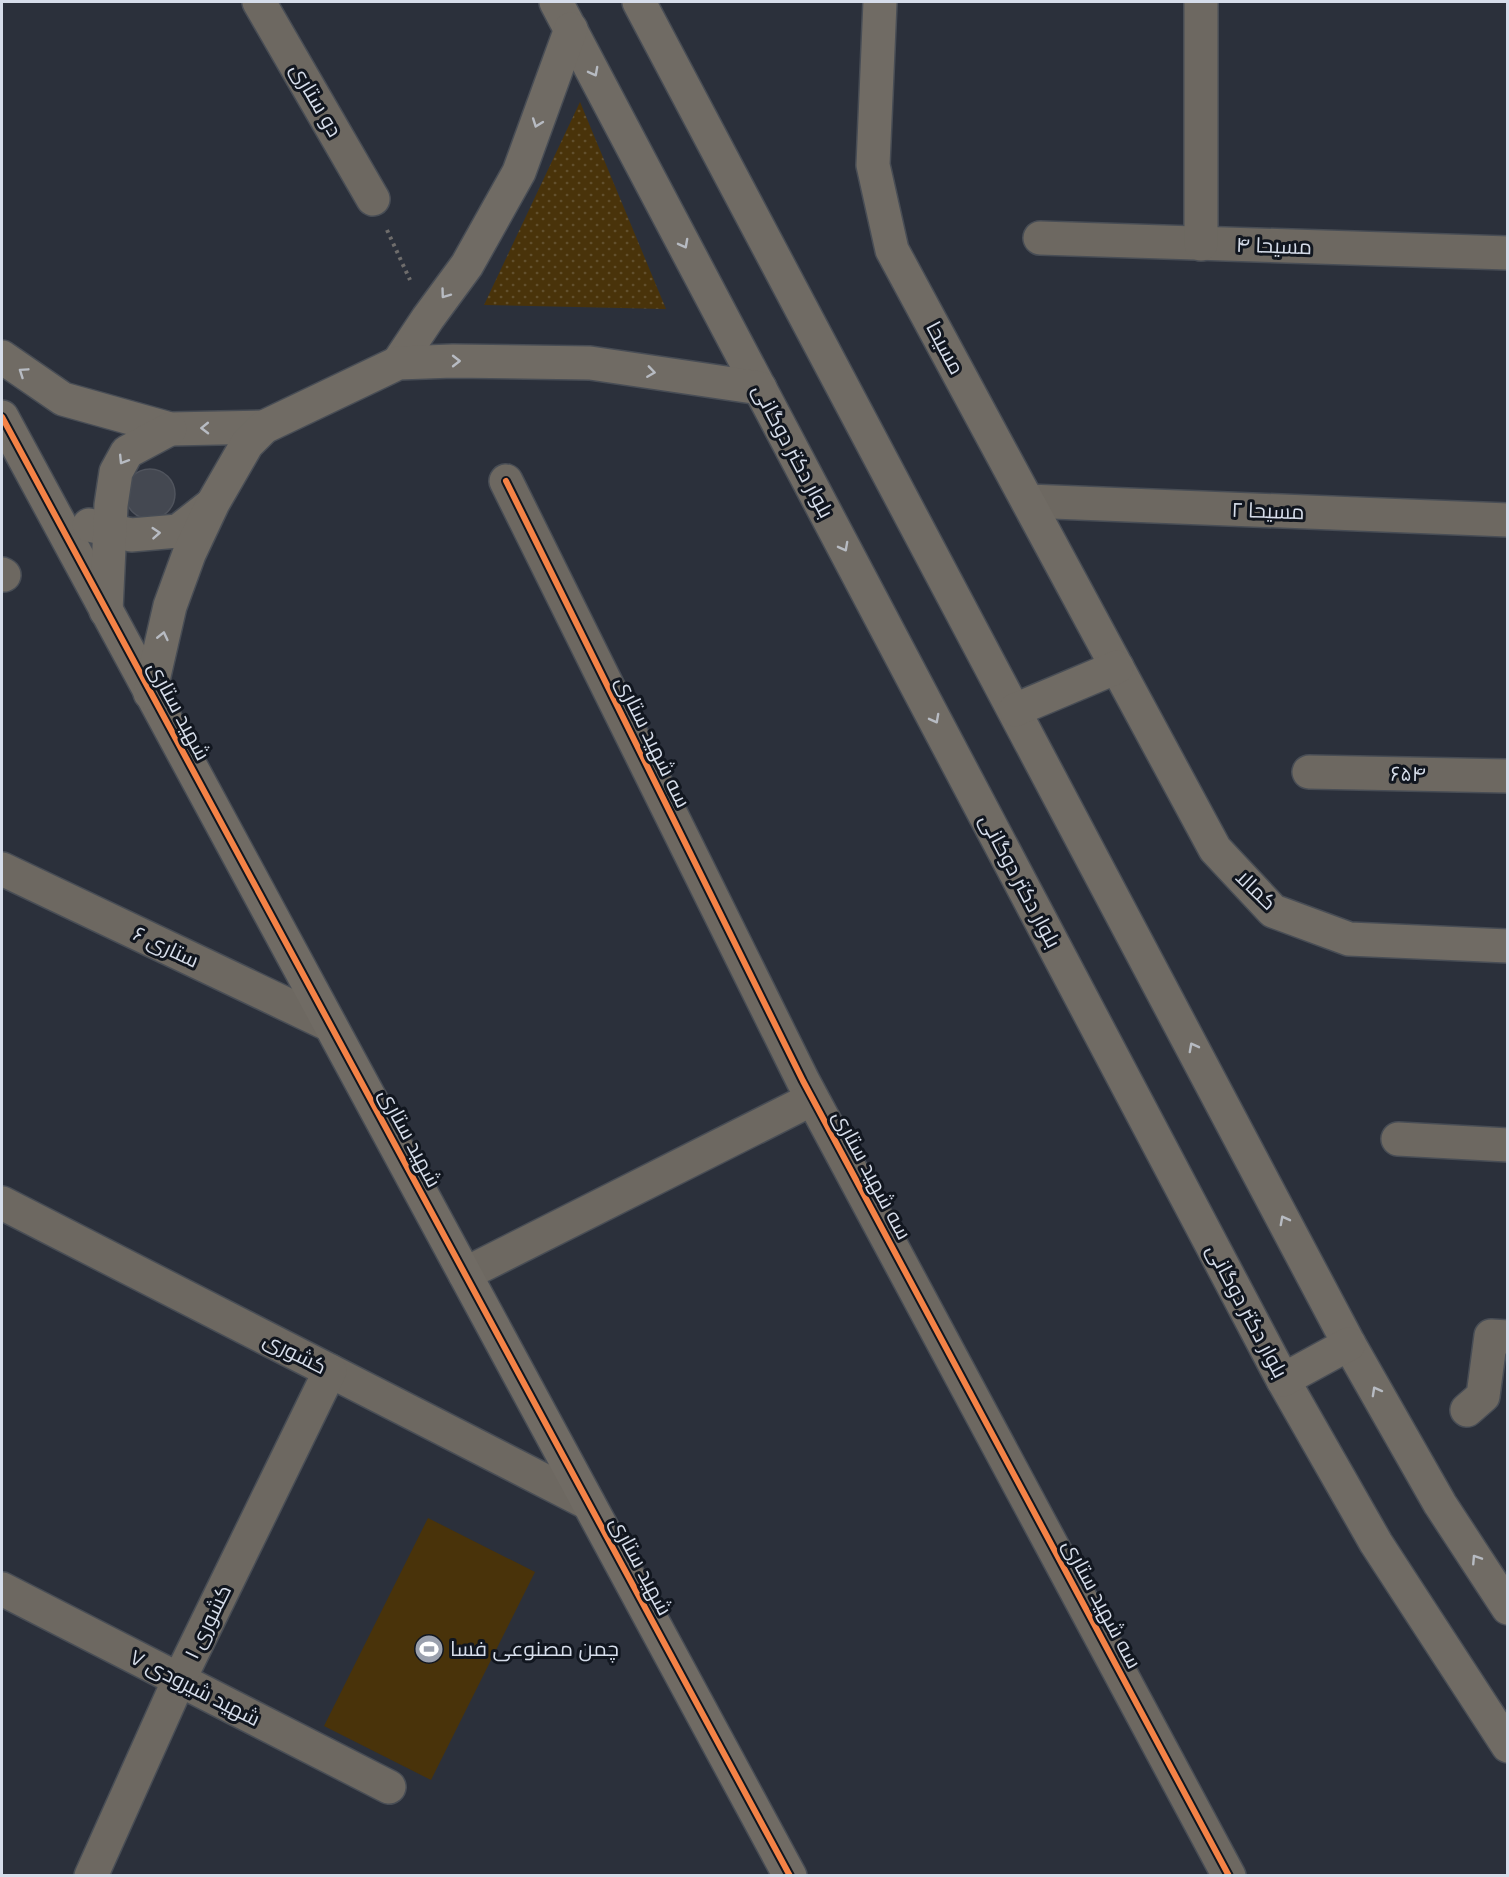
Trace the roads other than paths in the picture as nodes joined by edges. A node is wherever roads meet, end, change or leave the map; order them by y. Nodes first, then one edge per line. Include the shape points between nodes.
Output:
1 (260, 2) edge
2 (639, 2) edge
3 (880, 2) edge
4 (1201, 2) edge
5 (564, 15) edge
6 (373, 199) road end
7 (1040, 238) dead end
8 (1201, 243) junction
9 (1508, 253) edge
10 (2, 357) edge
11 (398, 363) junction
12 (760, 388) junction
13 (2, 417) edge
14 (264, 427) junction
15 (170, 429) junction
16 (506, 481) dead end
17 (45, 497) junction
18 (1028, 501) junction
19 (213, 503) junction
20 (1508, 520) edge
21 (109, 530) junction
22 (106, 611) junction
23 (1117, 667) junction
24 (150, 693) junction
25 (1015, 710) junction
26 (1309, 772) dead end
27 (1508, 776) edge
28 (2, 869) edge
29 (1508, 946) edge
30 (330, 1025) junction
31 (812, 1099) junction
32 (1398, 1139) dead end
33 (1508, 1145) edge
34 (2, 1203) edge
35 (465, 1274) junction
36 (1508, 1337) edge
37 (1349, 1344) junction
38 (330, 1371) junction
39 (1283, 1380) junction
40 (1467, 1410) dead end
41 (588, 1503) junction
42 (2, 1589) edge
43 (1508, 1608) edge
44 (179, 1680) junction
45 (1508, 1746) edge
46 (389, 1787) dead end
47 (91, 1875) edge
48 (790, 1875) edge
49 (1228, 1875) edge

1 - 6 street, دو ستاری
2 - 25 street
3 - 18 street, مسیحا via 873,165 892,250
4 - 8 street
5 -> 11 street via 519,172 467,265
5 -> 12 street, بلوار دکتر دوگانی
7 - 8 street, مسيحا ۴
8 - 9 street, مسيحا ۴
15 -> 10 street via 63,399
11 -> 12 street via 590,363
11 - 14 street
12 -> 39 street, بلوار دکتر دوگانی
13 - 17 street, شهید ستاری
14 -> 15 street
14 - 19 street via 247,444
15 -> 21 street via 128,452 116,472
16 - 31 street, سه شهید ستاری
17 - 21 street via 82,524
17 - 22 street, شهید ستاری
18 - 20 street, مسيحا ۲
18 - 23 street, مسیحا
21 -> 19 street via 131,535 178,531
24 -> 19 street via 170,606
21 - 22 street
22 - 24 street, شهید ستاری
23 - 25 street
23 - 29 street, کمالا via 1215,849 1273,911 1349,939
24 - 30 street, شهید ستاری
37 -> 25 street
26 - 27 street, ۶۵۴
28 - 30 street, ستاری ۶
30 - 35 street, شهید ستاری
31 - 35 street, سه شهید ستاری
31 - 49 street, سه شهید ستاری
32 - 33 street
34 - 38 street, کشوری
35 - 41 street, شهید ستاری
36 - 40 street via 1491,1336 1483,1396
37 - 39 street
43 -> 37 street via 1440,1504
38 - 41 street, کشوری
38 - 44 street, کشوری ۱
39 - 45 street, بلوار دکتر دوگانی via 1376,1543
41 - 48 street, شهید ستاری
42 - 44 street, شهید شیرودی ۷
44 - 46 street, شهید شیرودی ۷
44 - 47 street, کشوری ۱

